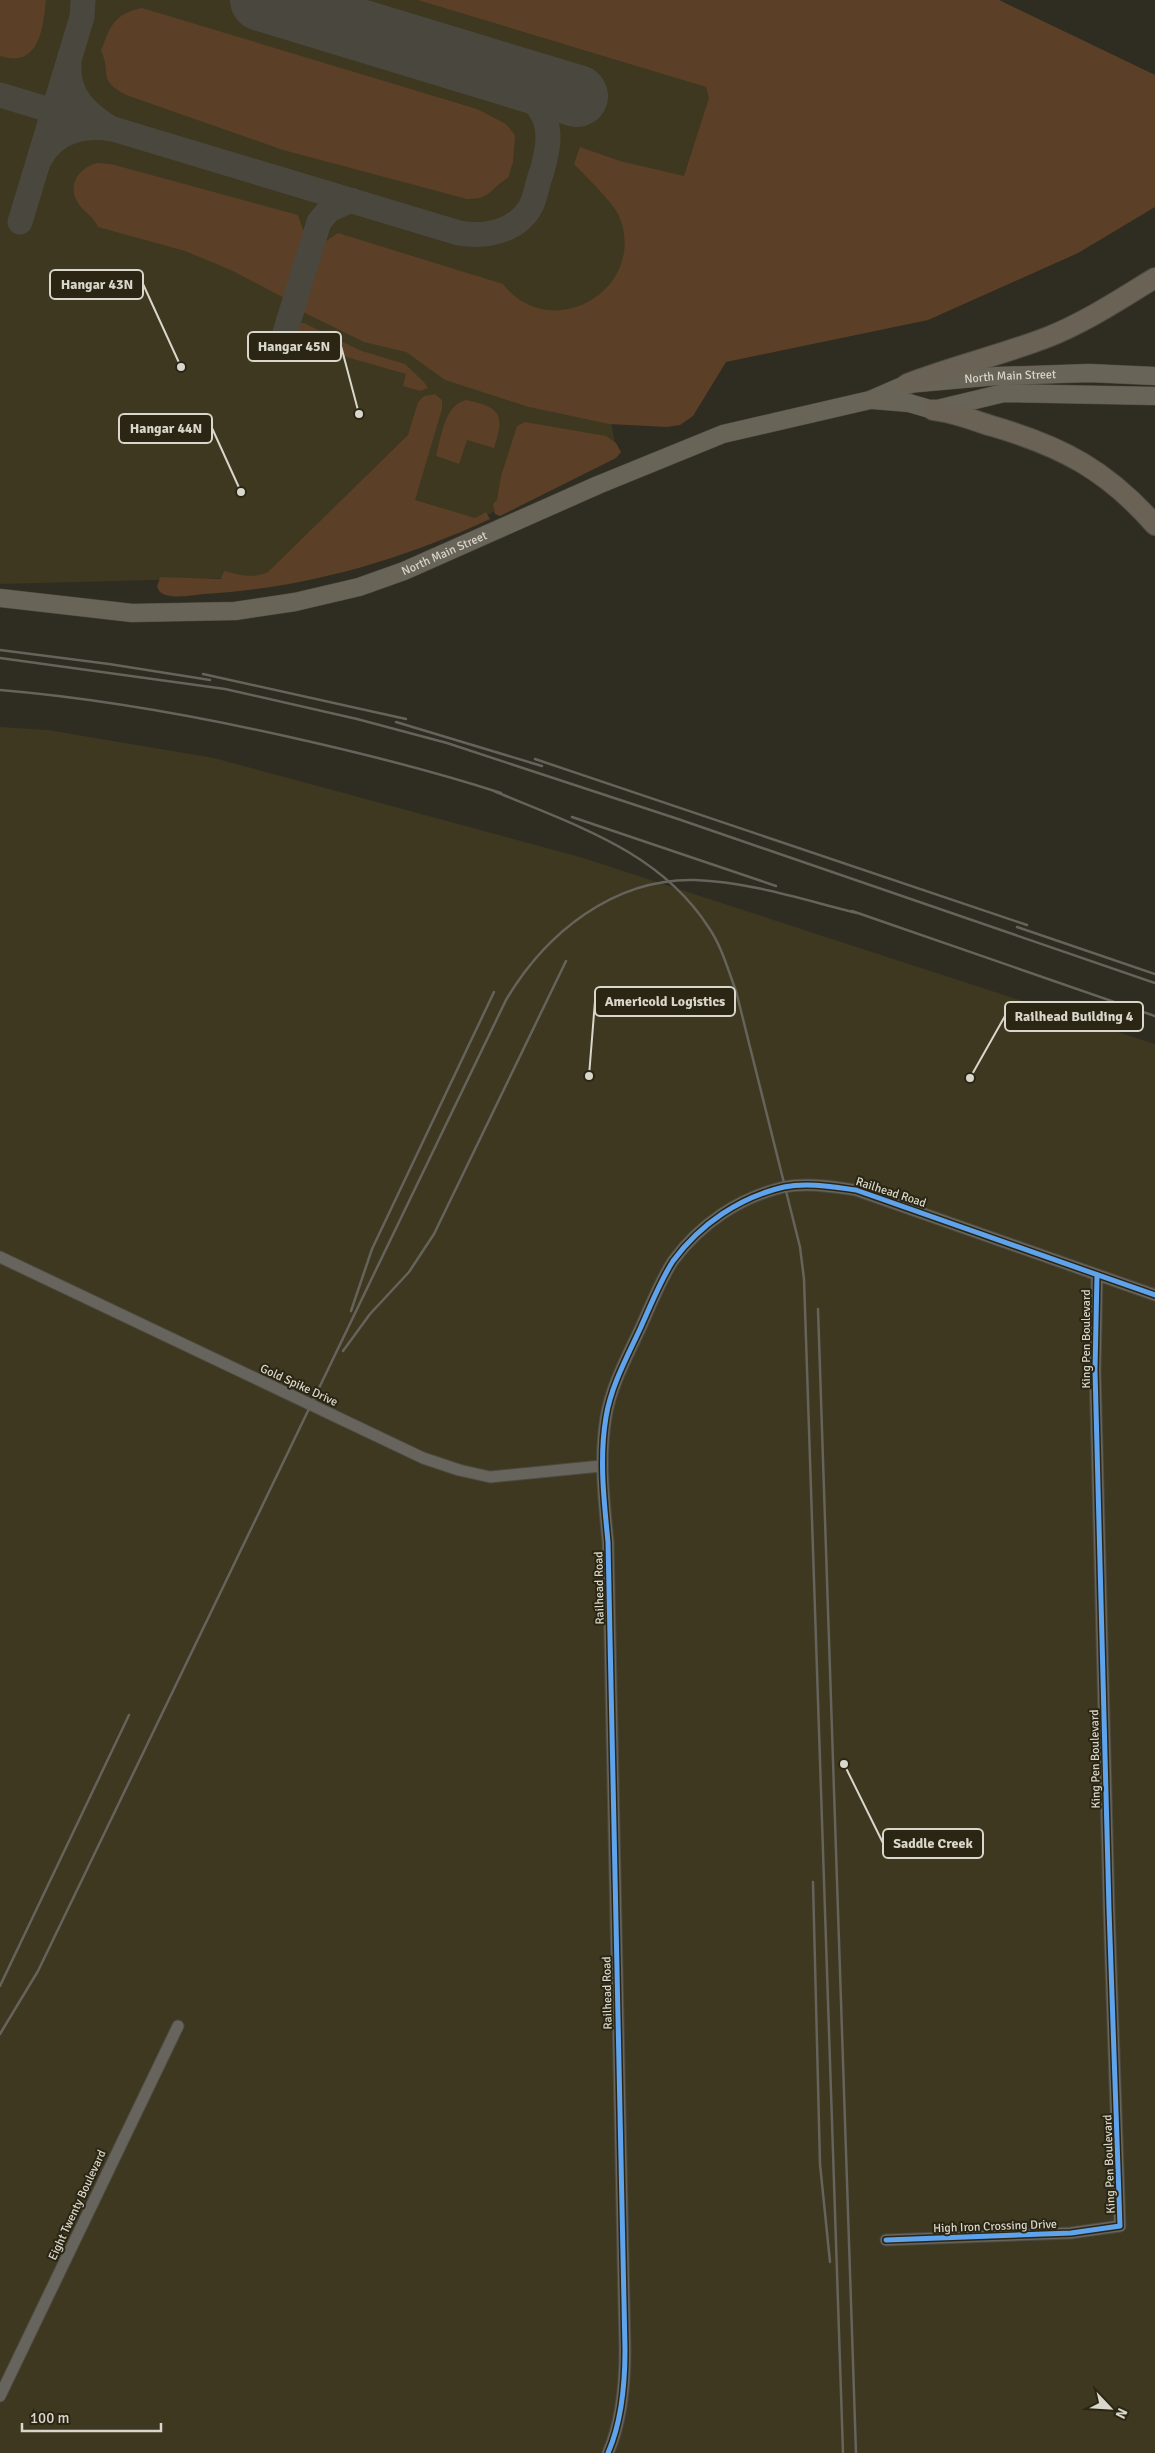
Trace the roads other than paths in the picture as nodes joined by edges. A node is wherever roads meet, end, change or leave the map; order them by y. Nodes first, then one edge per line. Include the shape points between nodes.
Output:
1 (1155, 278) edge
2 (1155, 376) edge
3 (907, 384) junction
4 (1155, 396) edge
5 (870, 400) junction
6 (933, 410) junction
7 (1155, 525) edge
8 (0, 598) edge
9 (0, 1258) edge
10 (1097, 1275) junction
11 (1155, 1295) edge
12 (601, 1466) junction
13 (178, 2026) dead end
14 (1104, 2230) joint
15 (886, 2240) dead end
16 (0, 2396) edge
17 (608, 2453) edge

1 - 3 highway via 1083,322 1017,349 957,365
2 - 3 main road, North Main Street via 1089,373 997,376
3 - 5 main road, North Main Street
4 - 6 main road, North Main Street via 1004,393
5 - 6 main road, North Main Street via 910,403
5 - 8 main road, North Main Street via 723,434 592,487 404,571 358,587 295,602 235,611 132,613
6 - 7 highway via 952,412 1020,434 1082,462 1117,486
9 - 12 street, Gold Spike Drive via 423,1458 490,1476
10 - 11 street, Railhead Road
10 - 12 street, Railhead Road via 856,1190 785,1186 750,1199 726,1209 702,1229 673,1261 616,1382 606,1416
10 - 14 street, King Pen Boulevard via 1096,1370 1109,1909 1121,2208 1120,2226
12 - 17 street, Railhead Road via 608,1542 625,2350 625,2386
13 - 16 street, Eight Twenty Boulevard
14 - 15 street, High Iron Crossing Drive

